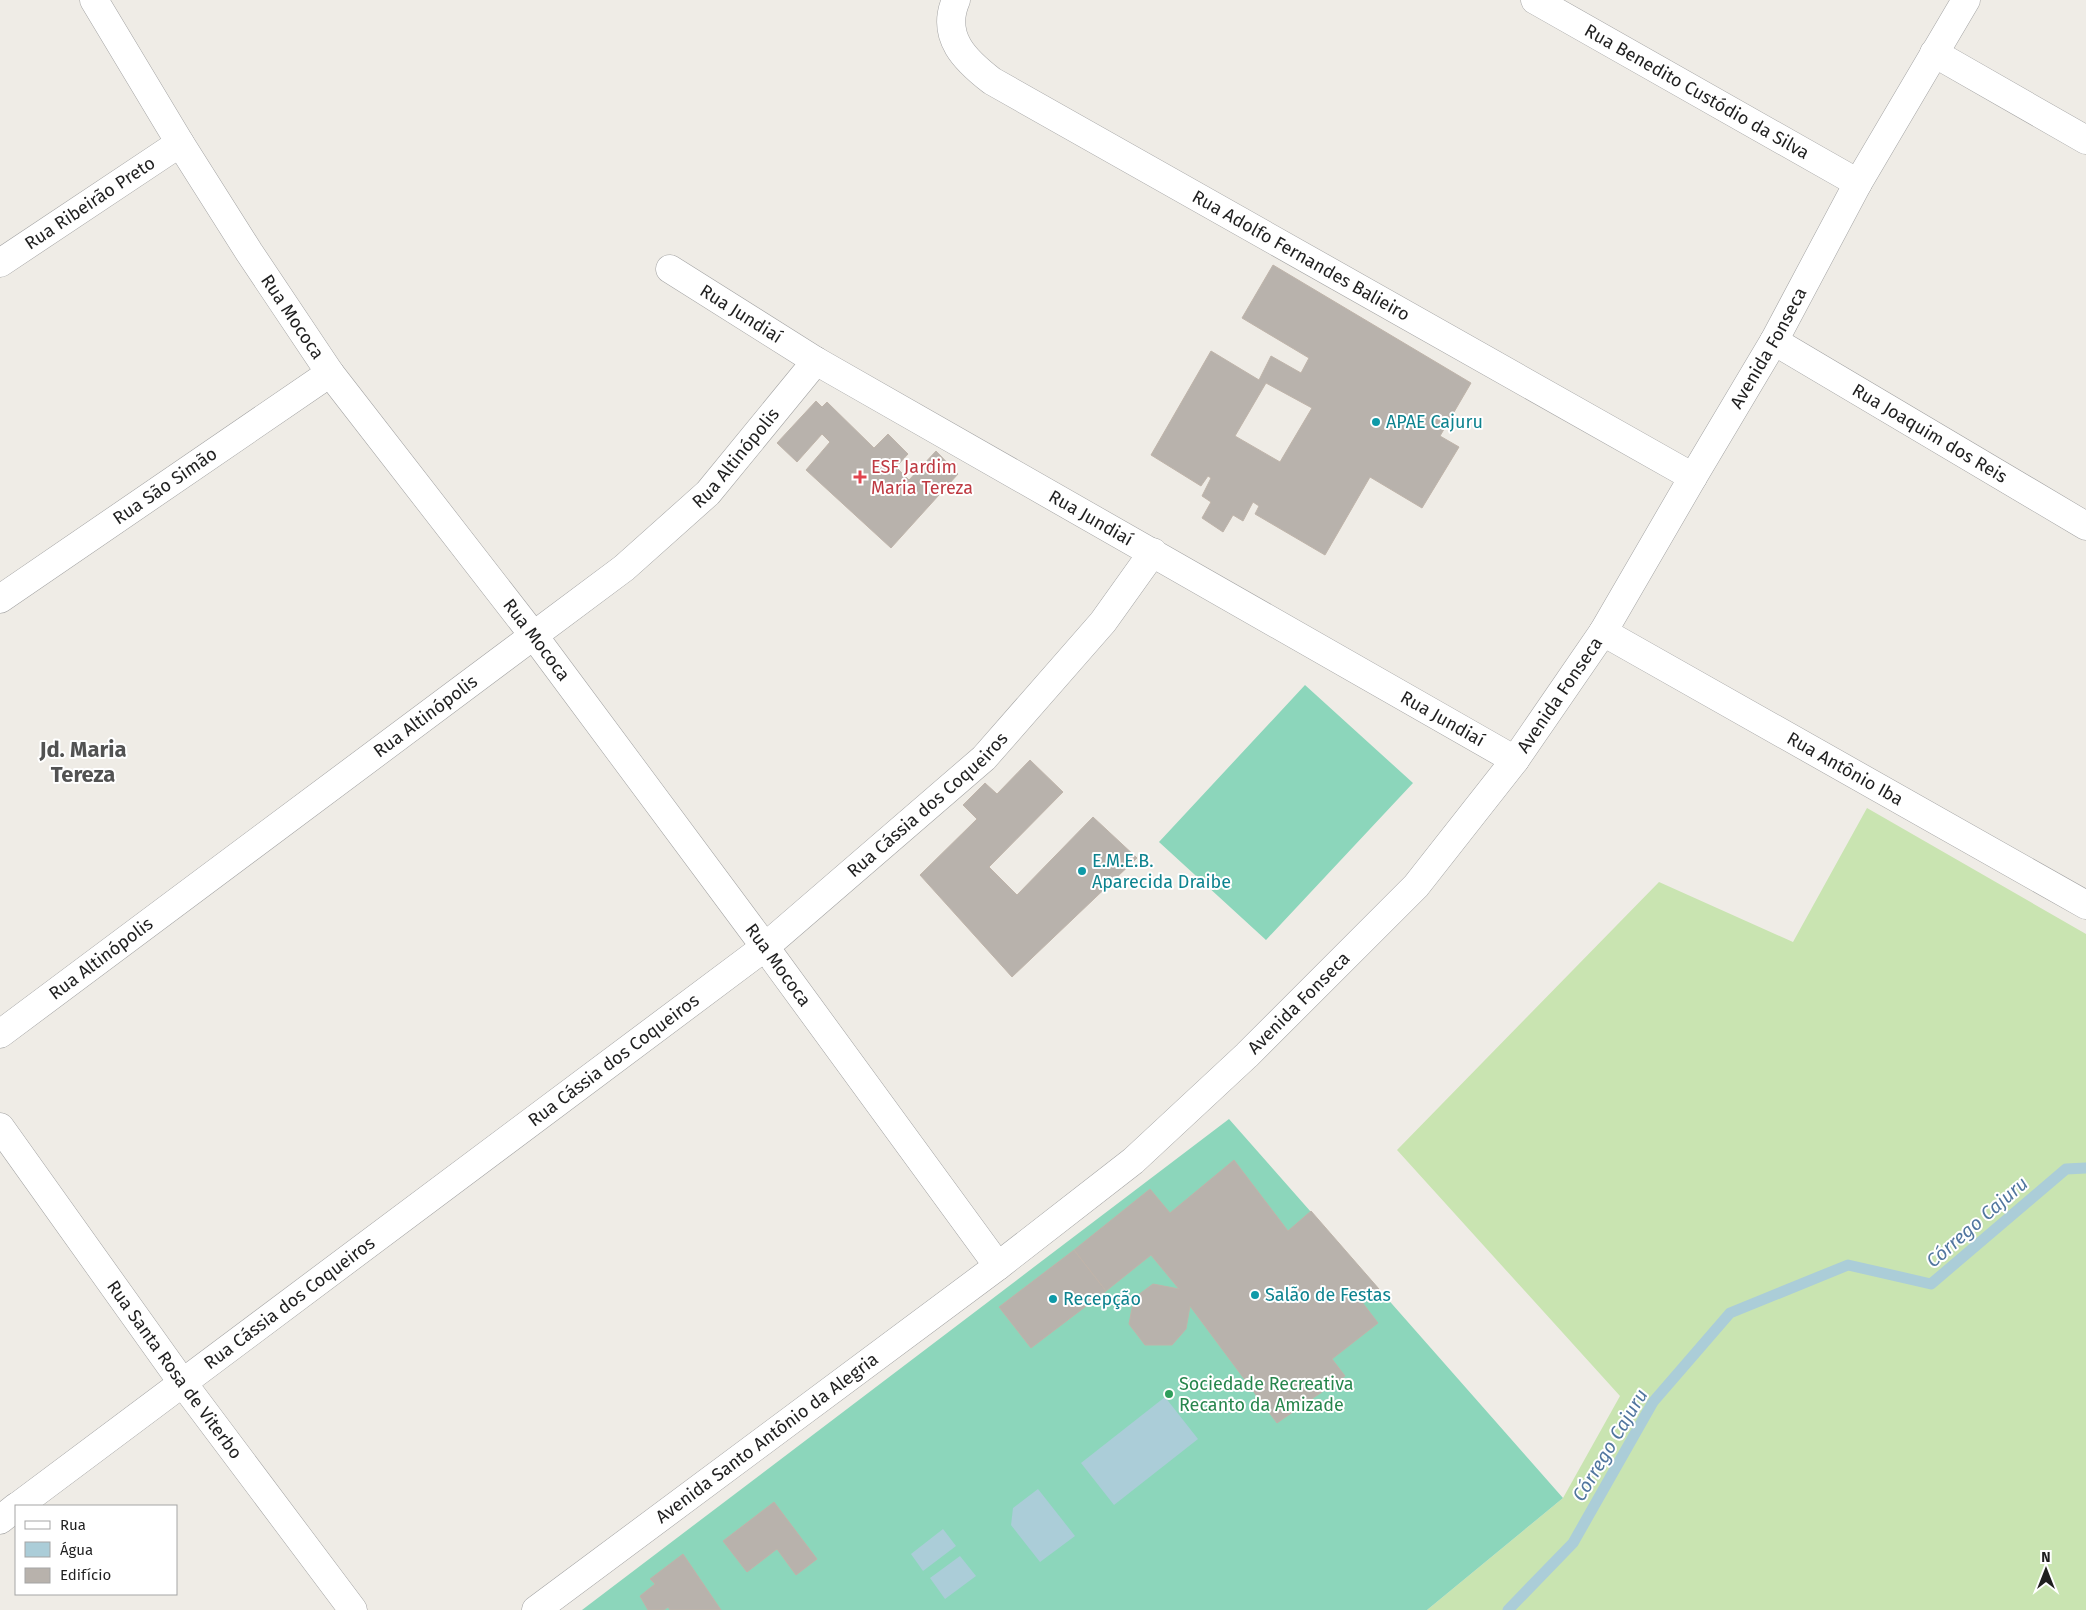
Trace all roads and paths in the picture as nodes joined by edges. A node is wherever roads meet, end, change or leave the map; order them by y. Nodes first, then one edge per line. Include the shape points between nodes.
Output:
1 (94, 0) edge
2 (1535, 0) edge
3 (1966, 0) edge
4 (956, 1) edge
5 (1934, 53) junction
6 (2086, 140) edge
7 (180, 143) junction
8 (1858, 183) junction
9 (0, 264) edge
10 (670, 269) dead end
11 (1774, 341) junction
12 (816, 361) junction
13 (330, 373) junction
14 (1693, 477) junction
15 (2086, 526) edge
16 (1153, 552) junction
17 (0, 600) edge
18 (1603, 632) junction
19 (534, 636) junction
20 (1515, 760) junction
21 (2086, 905) edge
22 (765, 946) junction
23 (0, 1034) edge
24 (0, 1127) edge
25 (998, 1266) junction
26 (182, 1382) junction
27 (20, 1505) edge
28 (15, 1509) edge
29 (0, 1520) edge
30 (353, 1610) edge
31 (536, 1610) edge

1 - 7 street, Rua Mococa
2 - 8 street, Rua Benedito Custódio da Silva
3 - 5 street, Avenida Fonseca
4 - 14 street, Rua Adolfo Fernandes Balieiro via 952,26 958,49 970,64 992,81
5 - 6 street
5 - 8 street, Avenida Fonseca
7 - 9 street, Rua Ribeirão Preto
7 - 13 street, Rua Mococa
8 - 11 street, Avenida Fonseca
10 - 12 street, Rua Jundiaí
11 - 14 street, Avenida Fonseca
11 - 15 street, Rua Joaquim dos Reis
12 - 16 street, Rua Jundiaí
12 - 19 street, Rua Altinópolis via 708,493 624,568
13 - 17 street, Rua São Simão
13 - 19 street, Rua Mococa
14 - 18 street, Avenida Fonseca
16 - 20 street, Rua Jundiaí
16 - 22 street, Rua Cássia dos Coqueiros via 1103,622 984,758
18 - 20 street, Avenida Fonseca
18 - 21 street, Rua Antônio Iba
19 - 22 street, Rua Mococa
19 - 23 street, Rua Altinópolis
20 - 25 street, Avenida Fonseca via 1416,886 1247,1056 1133,1162
22 - 25 street, Rua Mococa
22 - 26 street, Rua Cássia dos Coqueiros
24 - 26 street, Rua Santa Rosa de Viterbo
25 - 31 street, Avenida Santo Antônio da Alegria
26 - 27 street, Rua Cássia dos Coqueiros
26 - 30 street, Rua Santa Rosa de Viterbo
28 - 29 street, Rua Cássia dos Coqueiros

